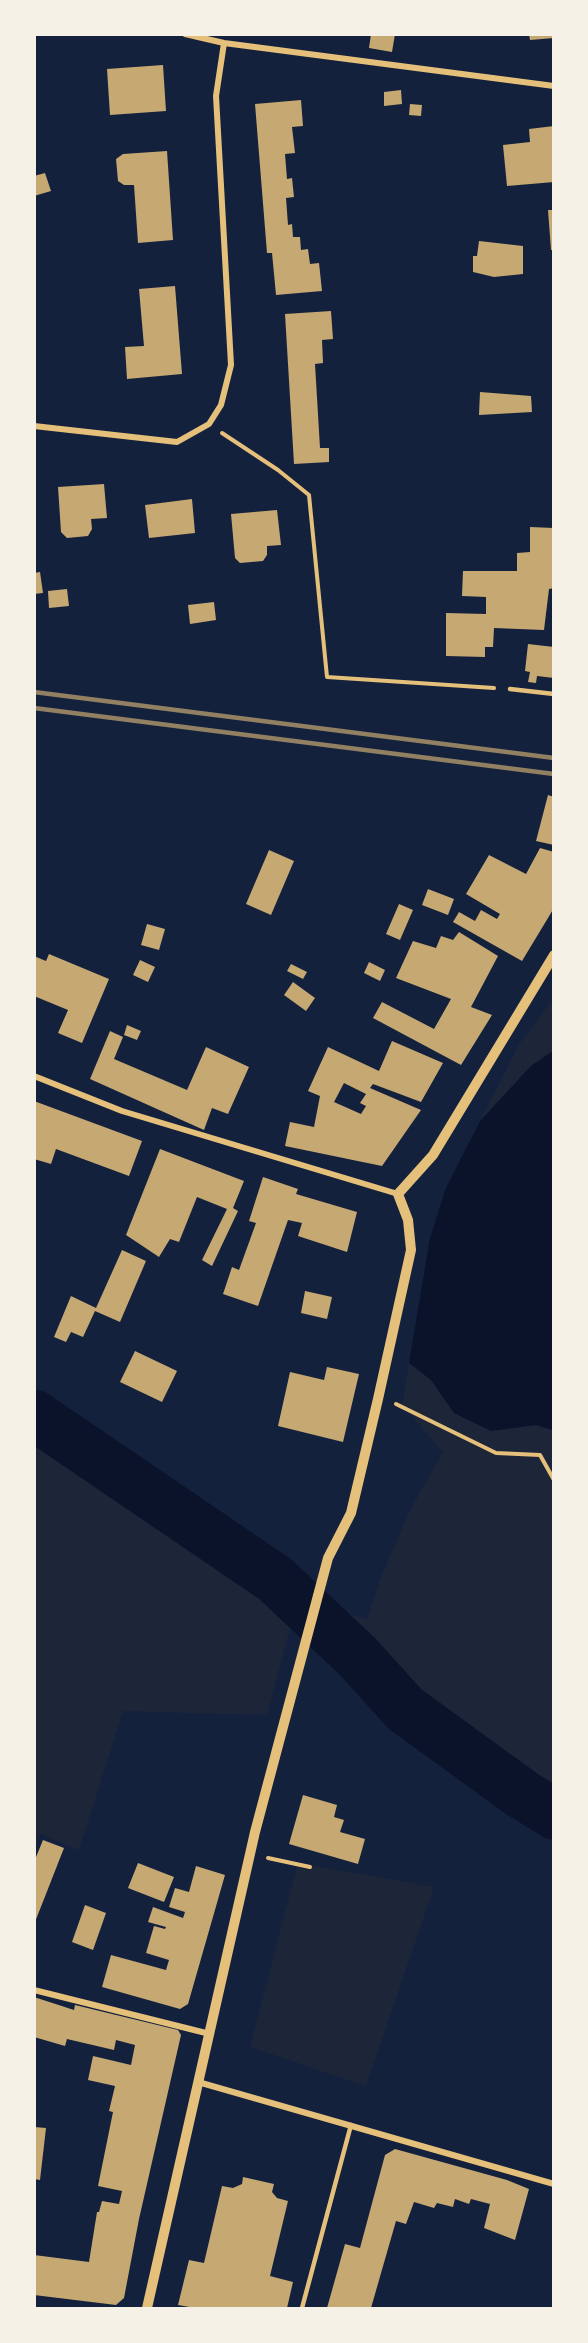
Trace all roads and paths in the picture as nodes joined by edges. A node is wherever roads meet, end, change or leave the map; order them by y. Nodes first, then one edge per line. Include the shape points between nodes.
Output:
1 (185, 34) edge
2 (224, 43) junction
3 (554, 86) edge
4 (209, 424) junction
5 (34, 426) edge
6 (510, 689) joint
7 (554, 694) edge
8 (554, 955) edge
9 (34, 1076) edge
10 (398, 1194) junction
11 (378, 1399) junction
12 (554, 1479) edge
13 (250, 1853) junction
14 (310, 1867) dead end
15 (34, 1990) edge
16 (210, 2034) junction
17 (198, 2082) junction
18 (351, 2125) junction
19 (554, 2184) edge
20 (147, 2308) edge
21 (302, 2308) edge

1 - 2 street
2 - 3 street
2 - 4 street via 216,96 231,365 221,405
4 - 5 street via 177,442
4 - 6 path via 309,495 327,677
6 - 7 lane
8 - 10 street via 433,1155
9 - 10 street via 122,1111
10 - 11 street via 408,1220 411,1250
11 - 12 path via 402,1405 496,1453 540,1455
11 - 13 street via 351,1514 328,1558
13 - 14 path
13 - 16 street
15 - 16 street
16 - 17 street
17 - 18 street
17 - 20 street
18 - 19 street
18 - 21 lane

